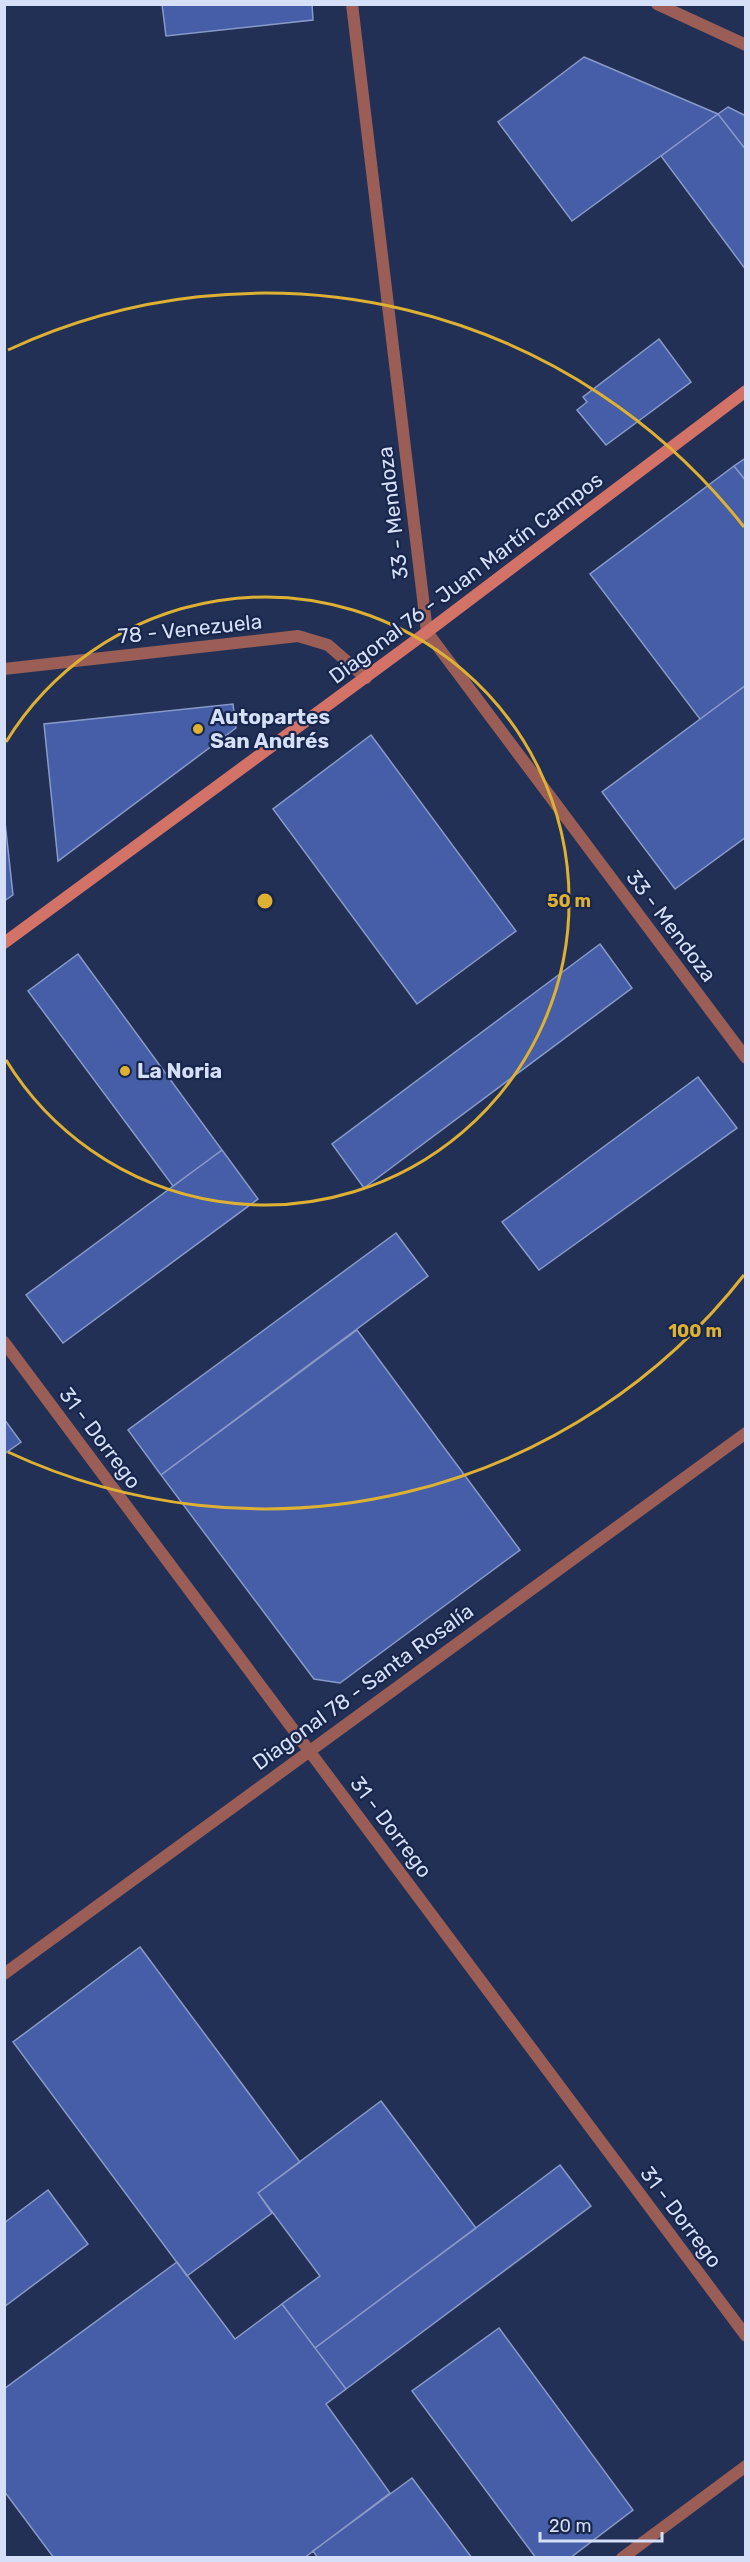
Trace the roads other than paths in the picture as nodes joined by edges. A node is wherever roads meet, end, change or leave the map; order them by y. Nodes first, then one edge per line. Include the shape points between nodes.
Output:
1 (352, 4) edge
2 (657, 4) edge
3 (746, 45) edge
4 (746, 391) edge
5 (427, 632) junction
6 (4, 669) edge
7 (366, 678) junction
8 (4, 943) edge
9 (746, 1058) edge
10 (4, 1342) edge
11 (746, 1433) edge
12 (309, 1751) junction
13 (4, 1974) edge
14 (746, 2336) edge
15 (746, 2466) edge
16 (622, 2558) edge

1 - 5 street, 33 - Mendoza
2 - 3 street
4 - 5 main road, Diagonal 76 - Juan Martín Campos
5 - 7 main road, Diagonal 76 - Juan Martín Campos
5 - 9 street, 33 - Mendoza
6 - 7 street, 78 - Venezuela via 298,636 328,645
7 - 8 main road, Diagonal 76 - Juan Martín Campos
10 - 12 street, 31 - Dorrego
11 - 12 street, Diagonal 78 - Santa Rosalía
12 - 13 street, Diagonal 78 - Santa Rosalía
12 - 14 street, 31 - Dorrego
15 - 16 street

